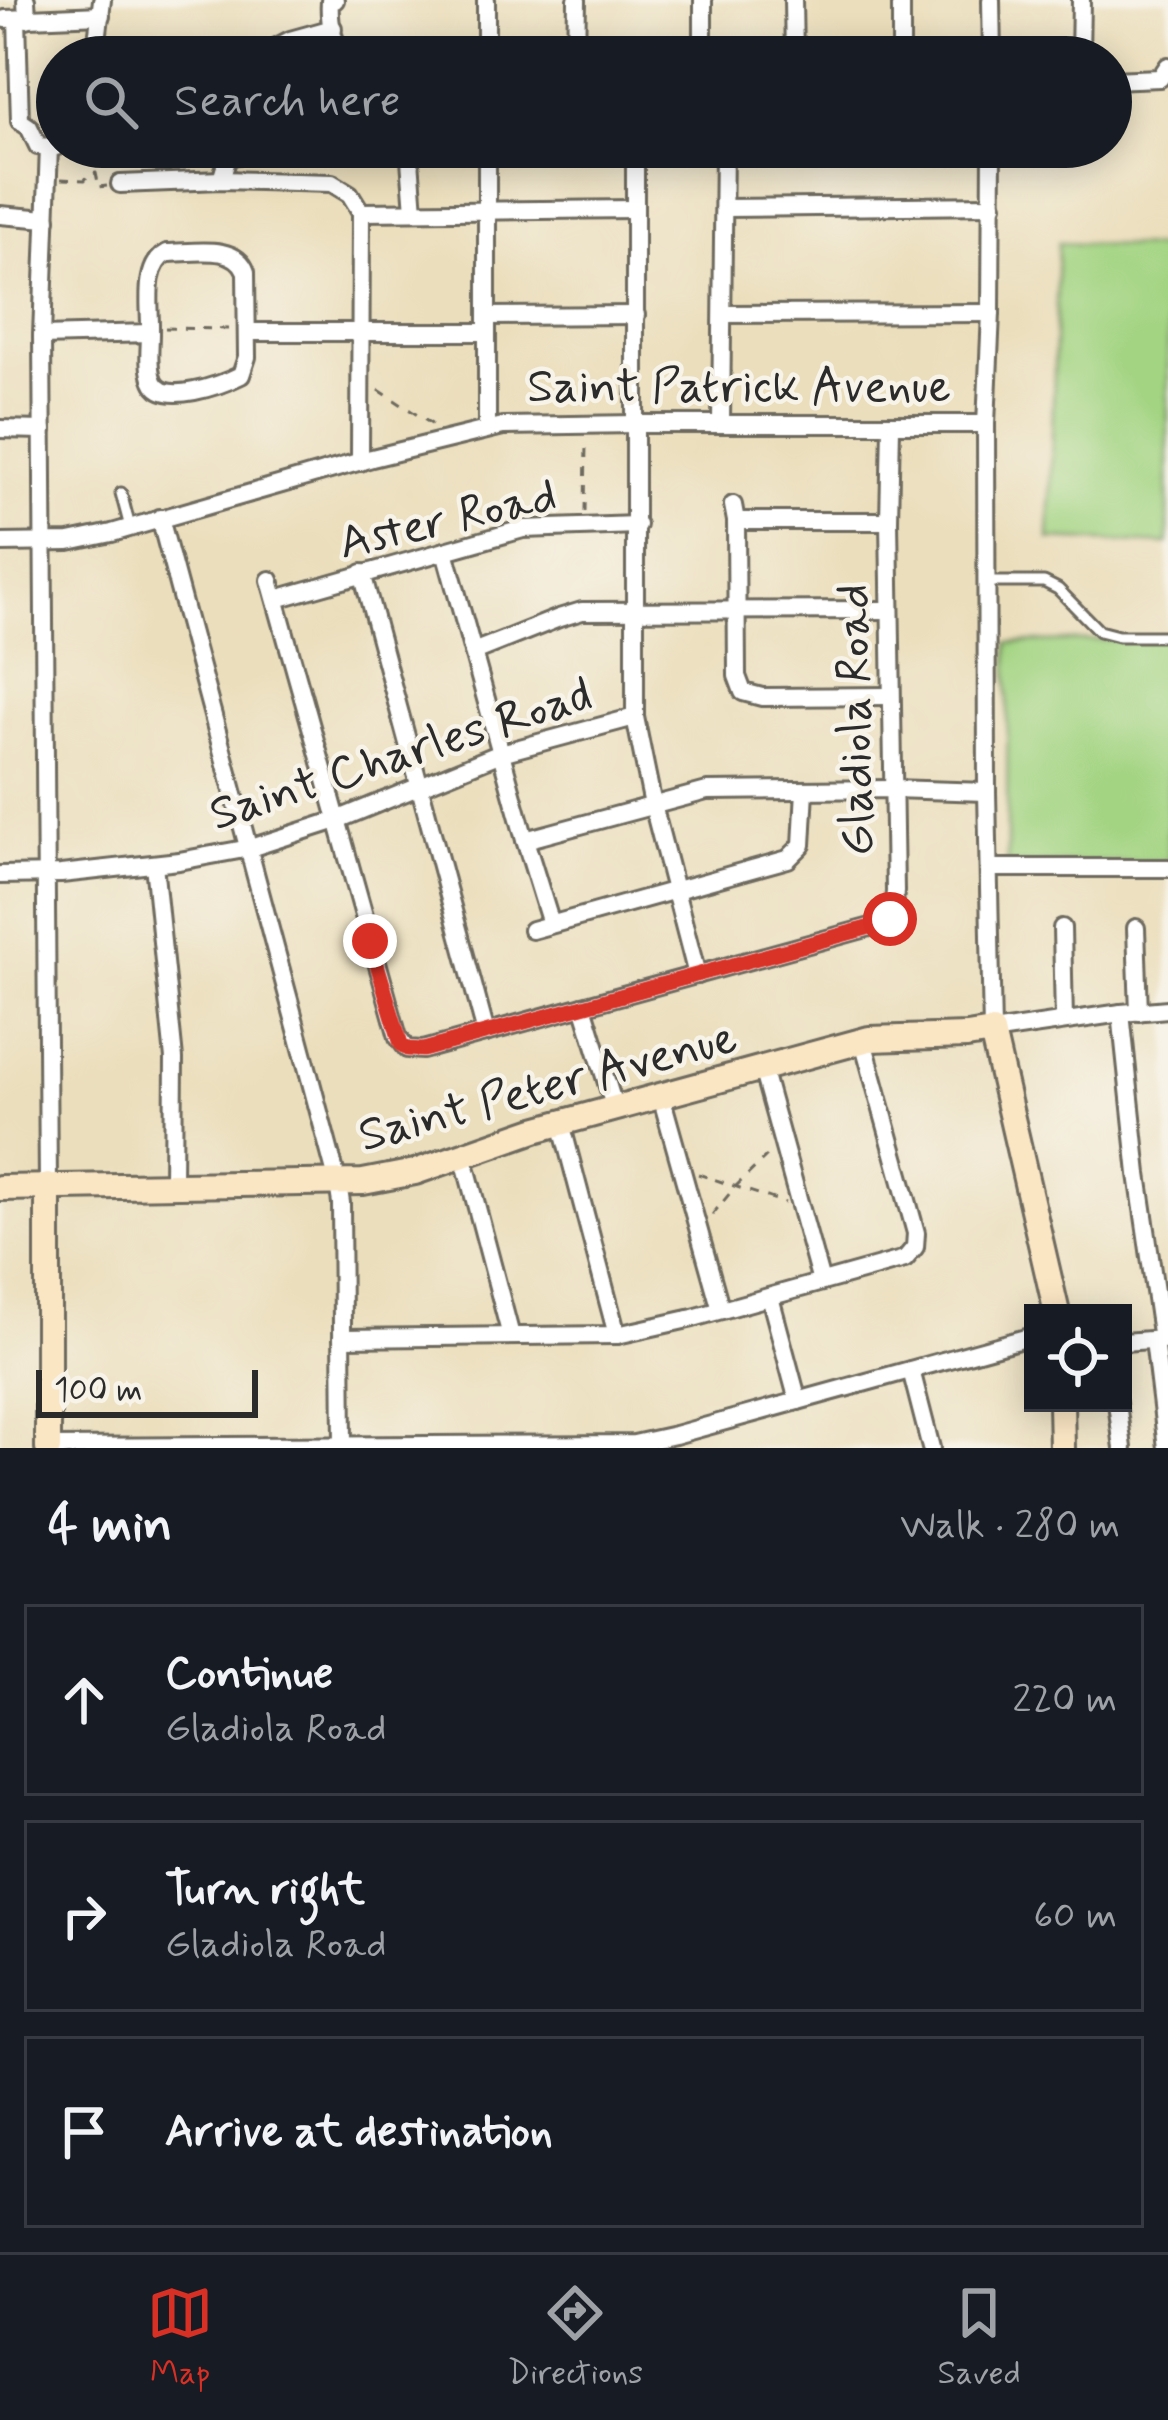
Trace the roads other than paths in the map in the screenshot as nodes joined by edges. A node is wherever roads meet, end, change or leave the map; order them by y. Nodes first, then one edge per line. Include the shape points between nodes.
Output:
1 (335, 0) edge
2 (486, 0) edge
3 (577, 0) edge
4 (703, 0) edge
5 (793, 0) edge
6 (901, 0) edge
7 (992, 0) edge
8 (1081, 0) edge
9 (101, 8) edge
10 (19, 14) edge
11 (333, 28) junction
12 (304, 36) edge
13 (336, 36) edge
14 (487, 36) edge
15 (576, 36) edge
16 (703, 36) edge
17 (794, 36) edge
18 (901, 36) edge
19 (992, 36) edge
20 (1080, 36) edge
21 (1168, 66) edge
22 (1132, 79) edge
23 (19, 104) junction
24 (0, 110) edge
25 (36, 142) edge
26 (50, 168) edge
27 (224, 168) edge
28 (285, 168) edge
29 (411, 168) edge
30 (487, 168) edge
31 (635, 168) edge
32 (724, 168) edge
33 (992, 168) edge
34 (221, 180) junction
35 (286, 181) junction
36 (121, 184) road end
37 (992, 205) junction
38 (724, 208) junction
39 (635, 209) junction
40 (414, 211) junction
41 (487, 211) junction
42 (362, 212) junction
43 (0, 215) edge
44 (46, 219) junction
45 (991, 313) junction
46 (723, 314) junction
47 (636, 315) junction
48 (488, 324) junction
49 (247, 332) junction
50 (360, 332) junction
51 (150, 333) junction
52 (42, 336) junction
53 (637, 424) junction
54 (721, 424) junction
55 (986, 424) junction
56 (891, 426) junction
57 (488, 428) junction
58 (0, 429) edge
59 (43, 430) junction
60 (360, 462) junction
61 (121, 494) dead end
62 (160, 518) junction
63 (890, 520) junction
64 (637, 525) junction
65 (130, 527) junction
66 (0, 543) edge
67 (43, 544) junction
68 (445, 550) junction
69 (362, 573) junction
70 (270, 580) dead end
71 (986, 582) junction
72 (276, 599) junction
73 (637, 610) junction
74 (736, 610) junction
75 (890, 610) junction
76 (1168, 636) edge
77 (473, 652) junction
78 (891, 696) junction
79 (635, 717) junction
80 (501, 753) junction
81 (419, 786) junction
82 (805, 790) junction
83 (892, 790) junction
84 (987, 792) junction
85 (653, 805) junction
86 (336, 820) junction
87 (525, 840) junction
88 (250, 848) junction
89 (154, 863) junction
90 (989, 868) junction
91 (1168, 868) edge
92 (0, 875) edge
93 (46, 875) junction
94 (675, 891) junction
95 (551, 924) junction
96 (1062, 928) dead end
97 (1136, 928) dead end
98 (532, 930) dead end
99 (697, 975) junction
100 (583, 1006) junction
101 (1168, 1009) edge
102 (1130, 1012) junction
103 (1064, 1022) junction
104 (992, 1032) junction
105 (486, 1033) junction
106 (863, 1041) junction
107 (762, 1069) junction
108 (661, 1096) junction
109 (615, 1108) junction
110 (561, 1123) junction
111 (463, 1155) junction
112 (338, 1183) junction
113 (173, 1185) junction
114 (48, 1186) junction
115 (0, 1188) edge
116 (821, 1282) junction
117 (770, 1297) junction
118 (1055, 1304) edge
119 (721, 1310) junction
120 (617, 1335) junction
121 (511, 1336) junction
122 (342, 1338) junction
123 (1024, 1339) edge
124 (1161, 1340) edge
125 (911, 1370) junction
126 (798, 1401) junction
127 (1061, 1412) edge
128 (1118, 1412) edge
129 (343, 1446) edge
130 (623, 1446) edge
131 (48, 1448) edge
132 (931, 1448) edge
133 (1062, 1448) edge
134 (1123, 1448) edge
135 (1167, 1448) edge

1 - 11 street
2 - 14 street
3 - 15 street
4 - 16 street
5 - 17 street
6 - 18 street
7 - 19 street
8 - 20 street
9 - 10 street
10 - 23 street
11 - 12 street
11 - 13 street
21 - 22 street via 1160,78
23 - 24 street
23 - 25 street via 20,123
26 - 44 street
27 - 34 street
28 - 35 street
29 - 40 street
30 - 41 street
31 - 39 street
32 - 38 street
33 - 37 street
34 - 35 street
34 - 36 street
35 - 42 street via 340,185
37 - 38 street
37 - 45 street
38 - 46 street
39 - 41 street
39 - 47 street
40 - 41 street
40 - 42 street
41 - 48 street
42 - 50 street
43 - 44 street
44 - 52 street
45 - 46 street
45 - 55 street
46 - 54 street
47 - 48 street
47 - 53 street
48 - 50 street
48 - 57 street
49 - 50 street
49 - 51 street via 241,375 172,394 154,384
49 - 51 street via 242,260 199,253 162,254 153,264
50 - 60 street
51 - 52 street
52 - 59 street
53 - 54 street, Saint Patrick Avenue
53 - 57 street, Saint Patrick Avenue
53 - 64 street
54 - 56 street, Saint Patrick Avenue
55 - 56 street, Saint Patrick Avenue
55 - 71 street, Saint Patrick Avenue
56 - 63 street, Gladiola Road
57 - 60 street, Saint Patrick Avenue
58 - 59 street
59 - 67 street
60 - 62 street, Saint Patrick Avenue
61 - 65 lane
62 - 65 street, Saint Patrick Avenue
62 - 88 street
63 - 74 street via 735,513
63 - 75 street, Gladiola Road
64 - 68 street, Aster Road via 524,529
64 - 73 street
65 - 67 street, Saint Patrick Avenue
66 - 67 street, Saint Patrick Avenue
67 - 93 street
68 - 69 street, Aster Road
68 - 77 street
69 - 72 street, Aster Road
69 - 81 street
70 - 72 street
71 - 76 lane via 1044,582 1099,631
71 - 84 street, Saint Patrick Avenue
72 - 86 street
73 - 74 street
73 - 77 street via 572,613
73 - 79 street
74 - 75 street
74 - 78 street via 743,692
75 - 78 street, Gladiola Road
77 - 80 street
78 - 83 street, Gladiola Road
79 - 80 street, Saint Charles Road
79 - 85 street
80 - 81 street, Saint Charles Road
80 - 87 street
81 - 86 street, Saint Charles Road
81 - 105 street
82 - 83 street
82 - 85 street via 707,791
82 - 94 street via 794,855
83 - 84 street
83 - 99 street, Gladiola Road via 890,919
84 - 90 street, Saint Patrick Avenue
85 - 87 street
85 - 94 street
86 - 88 street, Saint Charles Road
86 - 105 street, Gladiola Road via 401,1044 423,1050
87 - 95 street
88 - 89 street, Saint Charles Road
88 - 112 street
89 - 93 street, Saint Charles Road
89 - 113 street via 174,1059
90 - 91 street
90 - 104 street, Saint Patrick Avenue
92 - 93 street, Saint Charles Road
93 - 114 street
94 - 95 street
94 - 99 street
95 - 98 street
96 - 103 street
97 - 102 street
99 - 100 street, Gladiola Road
100 - 105 street, Gladiola Road
100 - 109 street
101 - 102 street
102 - 103 street
102 - 124 street via 1138,1174
103 - 104 street
104 - 106 street, Saint Peter Avenue
104 - 118 street, Saint Patrick Avenue
106 - 107 street, Saint Peter Avenue
106 - 116 street via 916,1241 904,1259
107 - 108 street, Saint Peter Avenue
107 - 116 street
108 - 109 street, Saint Peter Avenue
108 - 119 street
109 - 110 street, Saint Peter Avenue
110 - 111 street, Saint Peter Avenue
110 - 120 street
111 - 112 street, Saint Peter Avenue via 415,1172
111 - 121 street
112 - 113 street, Saint Peter Avenue
112 - 122 street
113 - 114 street, Saint Peter Avenue
114 - 115 street, Saint Peter Avenue
114 - 131 street
116 - 117 street
117 - 119 street
117 - 126 street
119 - 120 street
120 - 121 street
121 - 122 street
122 - 129 street
123 - 125 street
124 - 135 street
125 - 126 street
125 - 132 street
126 - 130 street
127 - 133 street
128 - 134 street
129 - 130 street
129 - 131 street

